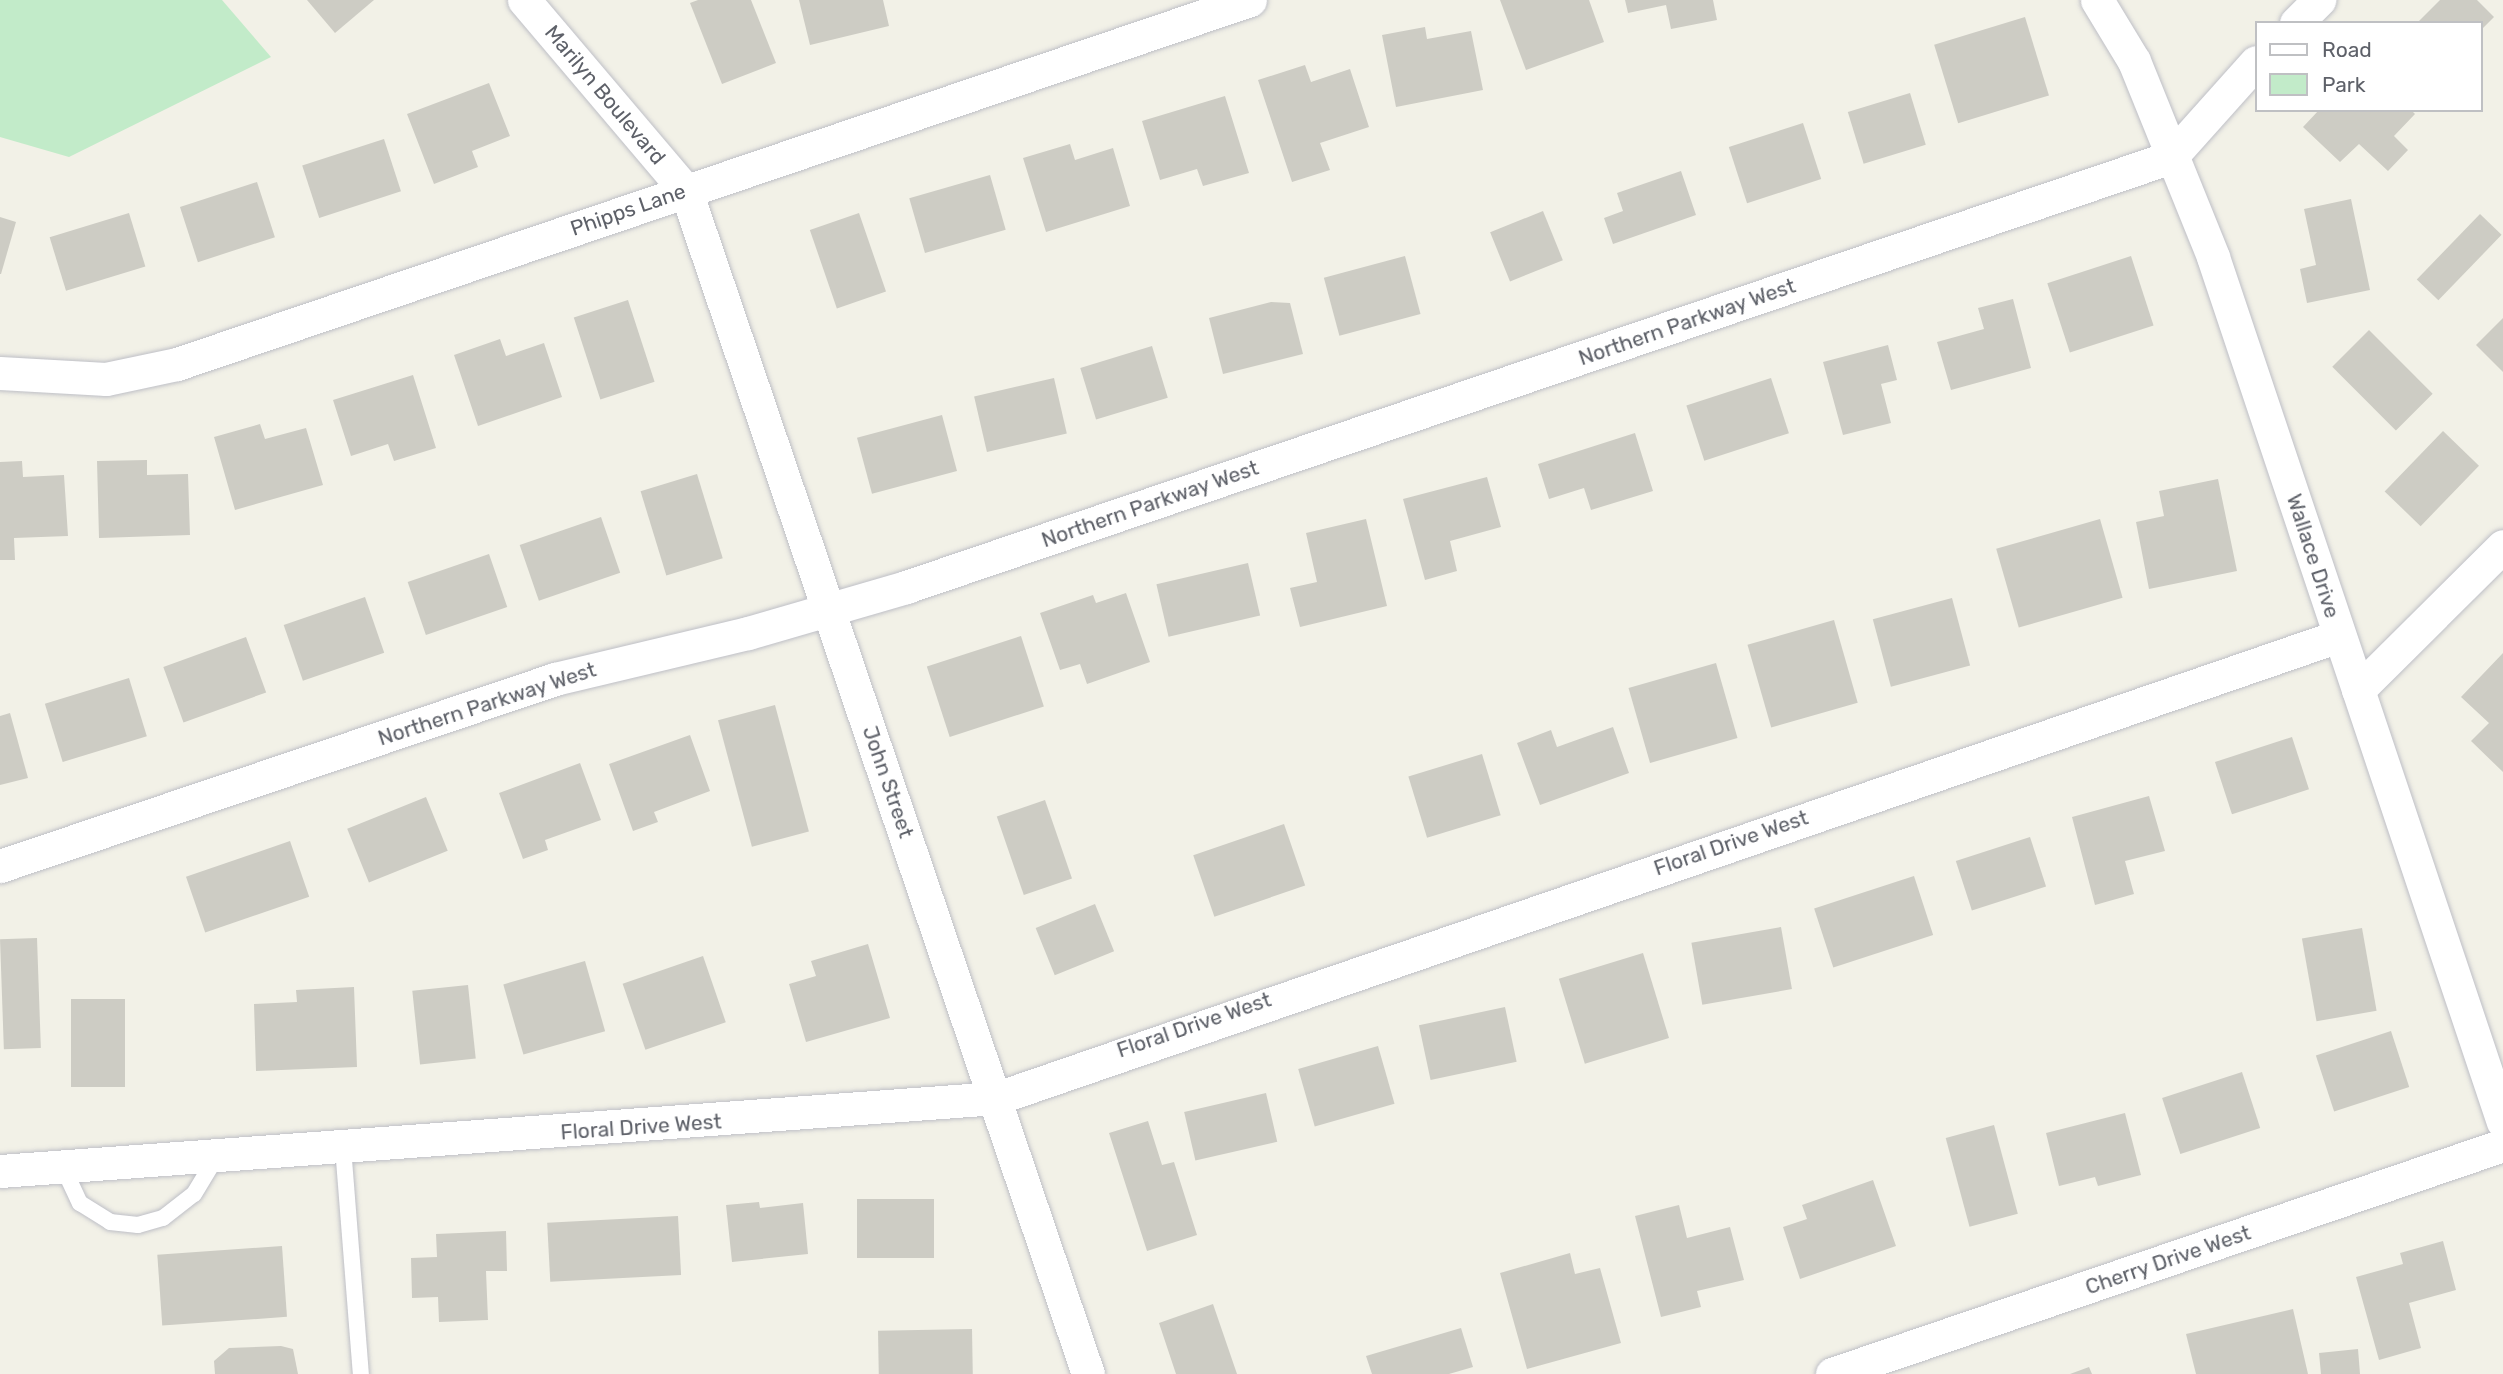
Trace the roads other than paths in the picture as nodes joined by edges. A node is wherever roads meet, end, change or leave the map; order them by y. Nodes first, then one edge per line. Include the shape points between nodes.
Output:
1 (524, 0) edge
2 (1250, 0) edge
3 (2097, 0) edge
4 (2319, 0) edge
5 (2298, 21) edge
6 (2254, 64) edge
7 (2171, 157) junction
8 (686, 191) junction
9 (0, 373) edge
10 (2503, 546) edge
11 (828, 606) junction
12 (2339, 636) junction
13 (2358, 690) junction
14 (0, 866) edge
15 (997, 1098) junction
16 (2503, 1122) edge
17 (2503, 1145) edge
18 (343, 1147) junction
19 (218, 1156) junction
20 (63, 1167) junction
21 (0, 1171) edge
22 (361, 1374) edge
23 (1088, 1374) edge
24 (1832, 1374) edge

1 - 8 street, Marilyn Boulevard
2 - 8 street, Phipps Lane
3 - 7 street, Wallace Drive via 2134,61
4 - 5 street
6 - 7 street, Northern Parkway West
7 - 11 street, Northern Parkway West via 906,587
7 - 12 street, Wallace Drive via 2213,257
8 - 9 street, Phipps Lane via 177,363 106,379
8 - 11 street, John Street
10 - 13 street
11 - 14 street, Northern Parkway West via 748,633 555,679
11 - 15 street, John Street
12 - 13 street, Wallace Drive
12 - 15 street, Floral Drive West
13 - 16 street, Wallace Drive
15 - 18 street, Floral Drive West
15 - 23 street, John Street
17 - 24 street, Cherry Drive West
18 - 19 street, Floral Drive West
18 - 22 lane
19 - 20 street, Floral Drive West
19 - 20 lane via 194,1194 163,1218 138,1225 110,1222 80,1203
20 - 21 street, Floral Drive West

